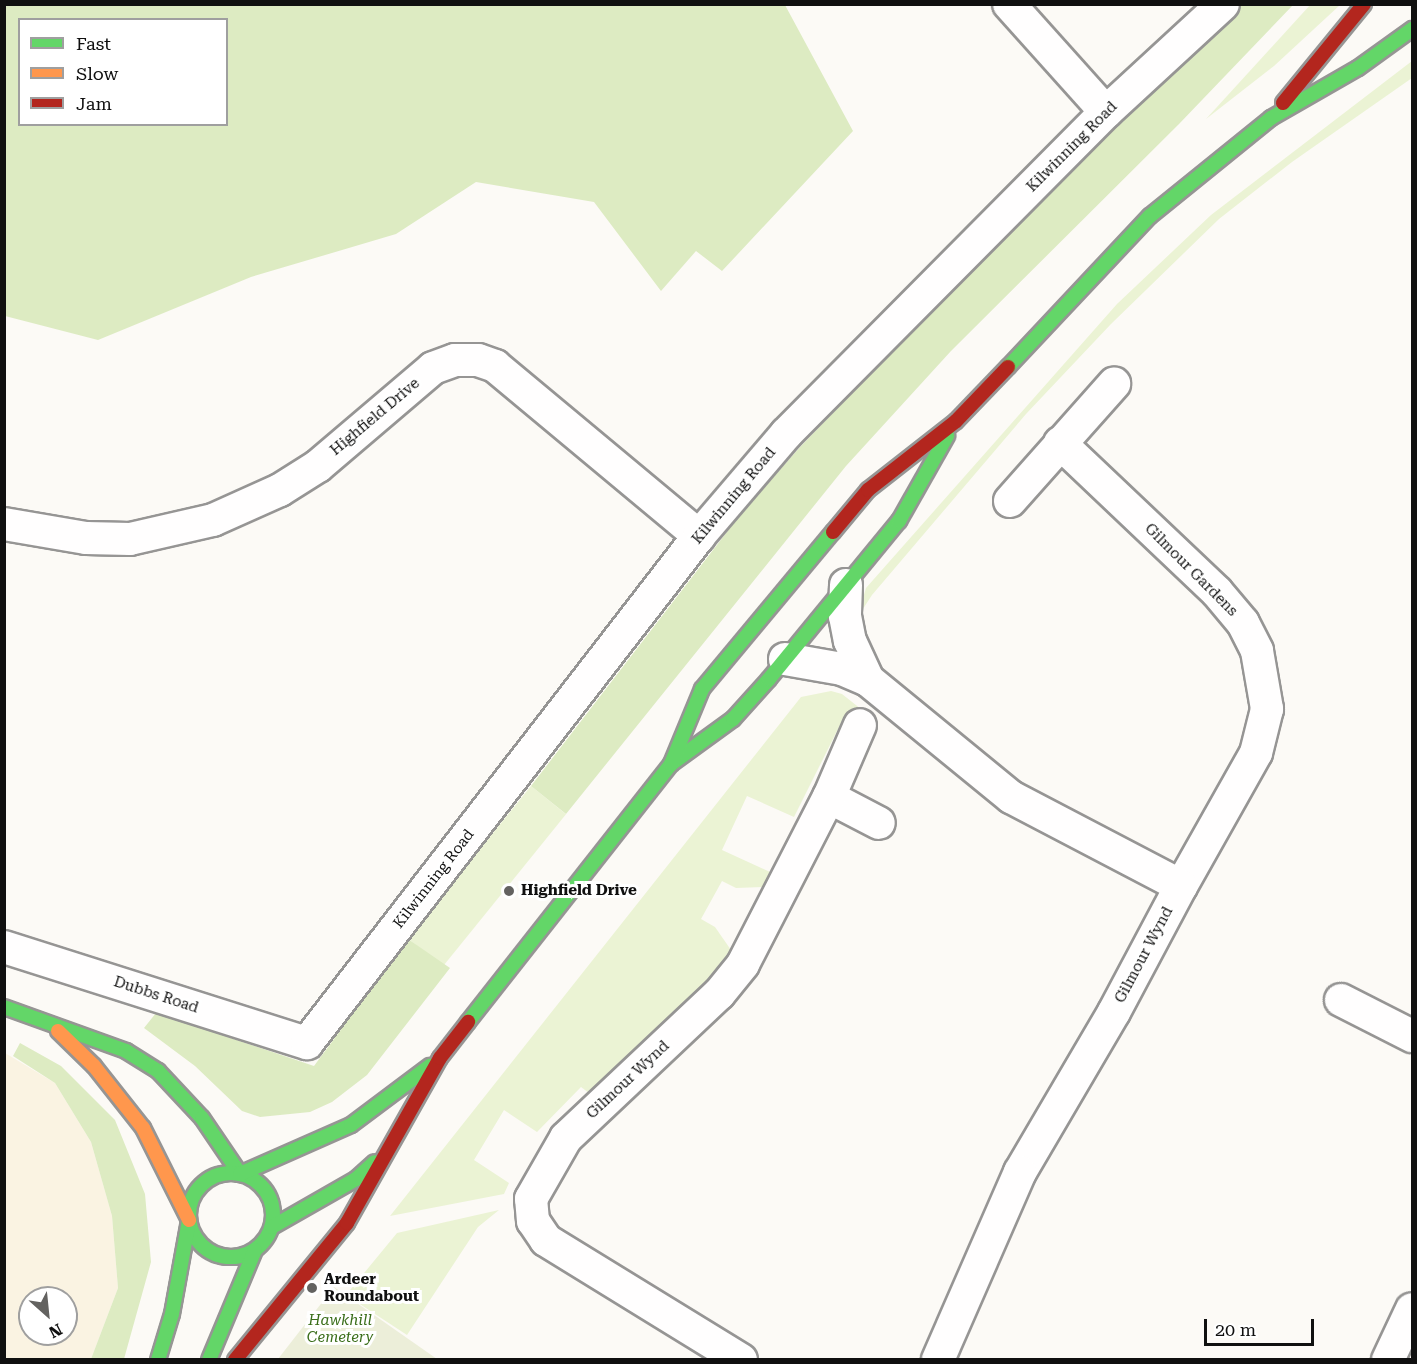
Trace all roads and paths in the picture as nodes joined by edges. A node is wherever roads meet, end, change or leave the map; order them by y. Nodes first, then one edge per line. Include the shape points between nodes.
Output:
1 (1009, 4) edge
2 (1223, 4) edge
3 (1364, 4) edge
4 (1413, 29) edge
5 (1106, 112) junction
6 (1271, 118) junction
7 (1114, 384) dead end
8 (956, 421) junction
9 (1060, 443) junction
10 (1010, 501) dead end
11 (4, 524) edge
12 (699, 536) junction
13 (846, 585) junction
14 (785, 659) junction
15 (868, 680) junction
16 (860, 725) dead end
17 (671, 764) junction
18 (829, 797) junction
19 (879, 823) dead end
20 (1181, 886) junction
21 (4, 947) edge
22 (1341, 1000) dead end
23 (4, 1006) edge
24 (49, 1023) junction
25 (1413, 1036) edge
26 (307, 1043) joint
27 (440, 1058) junction
28 (385, 1152) junction
29 (240, 1174) junction
30 (189, 1220) junction
31 (272, 1227) junction
32 (255, 1250) junction
33 (1413, 1309) edge
34 (158, 1359) edge
35 (209, 1359) edge
36 (235, 1359) edge
37 (741, 1359) edge
38 (938, 1359) edge
39 (1388, 1359) edge

1 - 5 street
2 - 5 street, Kilwinning Road
3 - 6 main road
4 - 6 main road via 1358,68
5 - 12 street, Kilwinning Road via 786,434
6 - 8 main road via 1150,216
7 - 9 street
8 - 13 main road via 899,520
8 - 17 main road via 868,490 710,680
9 - 10 street
9 - 20 street, Gilmour Gardens via 1217,592 1244,622 1257,651 1267,709 1256,753
11 - 12 street, Highfield Drive via 86,538 130,539 213,520 280,490 318,465 433,368 454,360 478,360 495,366
12 - 26 street, Kilwinning Road
13 - 14 main road
13 - 15 street via 845,616 850,641
14 - 15 street via 842,669
14 - 17 main road via 733,719
15 - 20 street via 1011,797
16 - 18 street, Gilmour Wynd
17 - 27 main road
18 - 19 street
18 - 37 street, Gilmour Wynd via 743,964 720,994 566,1138 531,1199 533,1221 546,1240
20 - 38 street, Gilmour Wynd via 1114,1012 1020,1172
21 - 26 street, Dubbs Road
22 - 25 street
23 - 24 main road
24 - 29 main road via 126,1051 158,1071 202,1118
24 - 30 main road via 94,1066 143,1128
27 - 28 main road
27 - 29 main road via 351,1125
28 - 31 main road via 356,1179
28 - 36 main road via 347,1223 259,1335
29 - 30 main road via 226,1174 203,1184 195,1195
29 - 31 main road via 258,1184 271,1200
30 - 32 main road via 202,1246 213,1254 227,1257
30 - 34 main road via 172,1314
31 - 32 main road
32 - 35 main road
33 - 39 street

